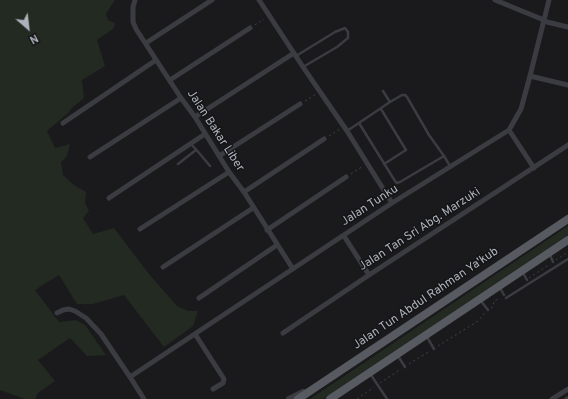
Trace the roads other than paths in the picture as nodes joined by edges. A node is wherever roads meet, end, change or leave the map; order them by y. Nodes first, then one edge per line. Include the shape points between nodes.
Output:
1 (135, 0) edge
2 (212, 0) edge
3 (260, 0) edge
4 (495, 0) edge
5 (549, 0) edge
6 (544, 20) junction
7 (568, 27) edge
8 (250, 28) road end
9 (146, 44) junction
10 (295, 55) junction
11 (156, 60) junction
12 (303, 67) junction
13 (530, 76) junction
14 (170, 80) junction
15 (568, 84) edge
16 (384, 92) dead end
17 (181, 98) junction
18 (390, 102) junction
19 (300, 104) road end
20 (380, 109) junction
21 (195, 117) junction
22 (63, 123) dead end
23 (359, 123) junction
24 (345, 129) junction
25 (509, 130) junction
26 (205, 134) junction
27 (324, 139) road end
28 (190, 144) junction
29 (568, 145) edge
30 (196, 150) junction
31 (219, 156) junction
32 (444, 156) junction
33 (90, 157) dead end
34 (178, 164) dead end
35 (384, 164) junction
36 (210, 166) dead end
37 (450, 166) junction
38 (534, 168) junction
39 (229, 172) junction
40 (346, 177) road end
41 (244, 192) junction
42 (108, 198) dead end
43 (392, 203) junction
44 (254, 208) junction
45 (568, 219) edge
46 (140, 229) dead end
47 (267, 230) junction
48 (344, 236) junction
49 (568, 240) edge
50 (277, 245) junction
51 (548, 253) junction
52 (568, 259) edge
53 (553, 262) road end
54 (163, 267) dead end
55 (293, 269) junction
56 (521, 271) junction
57 (369, 275) junction
58 (526, 280) road end
59 (499, 286) junction
60 (504, 295) road end
61 (199, 298) dead end
62 (506, 298) dead end
63 (480, 299) junction
64 (488, 310) road end
65 (57, 313) dead end
66 (283, 333) dead end
67 (195, 334) junction
68 (426, 334) junction
69 (434, 349) road end
70 (397, 354) junction
71 (405, 366) road end
72 (369, 372) junction
73 (130, 377) junction
74 (321, 383) junction
75 (213, 389) dead end
76 (568, 389) edge
77 (332, 398) edge
78 (144, 399) edge
79 (289, 399) edge
80 (298, 399) edge
81 (387, 399) edge
82 (552, 399) edge

1 - 9 street, Jalan Bakar Liber via 133,22
2 - 9 street
3 - 10 street
4 - 6 street
5 - 6 street, Jalan Tunku
6 - 7 street
6 - 13 street, Jalan Tunku
8 - 14 street
9 - 11 street, Jalan Bakar Liber
10 - 12 street
10 - 12 lane via 335,32 345,28 348,32 348,38 337,47
10 - 21 street
11 - 14 street, Jalan Bakar Liber
11 - 22 street
12 - 24 street
13 - 15 street
13 - 25 street, Jalan Tunku via 521,109
14 - 17 street, Jalan Bakar Liber
16 - 18 lane
17 - 21 street, Jalan Bakar Liber
17 - 33 street
18 - 20 lane
18 - 32 lane via 405,94
19 - 31 street
20 - 23 lane
20 - 35 lane via 406,150
21 - 26 street, Jalan Bakar Liber
23 - 24 lane
23 - 35 lane
24 - 43 street
25 - 37 street, Jalan Tunku
25 - 38 street
26 - 28 street
26 - 31 street, Jalan Bakar Liber
27 - 41 street
28 - 30 lane
28 - 42 street
29 - 38 street, Jalan Tan Sri Abg. Marzuki
30 - 34 lane
30 - 36 lane
31 - 39 street, Jalan Bakar Liber
32 - 35 lane via 397,183
32 - 37 lane
37 - 43 street, Jalan Tunku
38 - 57 street, Jalan Tan Sri Abg. Marzuki
39 - 41 street, Jalan Bakar Liber
39 - 46 street
40 - 47 street
41 - 44 street, Jalan Bakar Liber
43 - 48 street, Jalan Tunku
44 - 47 street, Jalan Bakar Liber
44 - 54 street
45 - 74 main road, Jalan Tun Abdul Rahman Ya'kub
47 - 50 street, Jalan Bakar Liber
48 - 55 street, Jalan Tunku
48 - 57 street
49 - 51 main road
50 - 55 street, Jalan Bakar Liber
50 - 61 street
51 - 53 lane
51 - 56 main road
52 - 62 lane
55 - 67 street, Jalan Tunku
56 - 58 lane
56 - 59 main road
57 - 66 street, Jalan Tan Sri Abg. Marzuki
59 - 60 lane
59 - 63 main road
63 - 64 lane
63 - 68 main road
65 - 73 street via 69,309 86,318 101,334
67 - 73 street, Jalan Tunku
67 - 75 street via 224,379 223,383
68 - 69 lane
68 - 70 main road
70 - 71 lane
70 - 72 main road
72 - 77 main road
72 - 81 lane
73 - 78 street
74 - 79 street
74 - 80 main road, Jalan Tun Abdul Rahman Ya'kub
76 - 82 street

